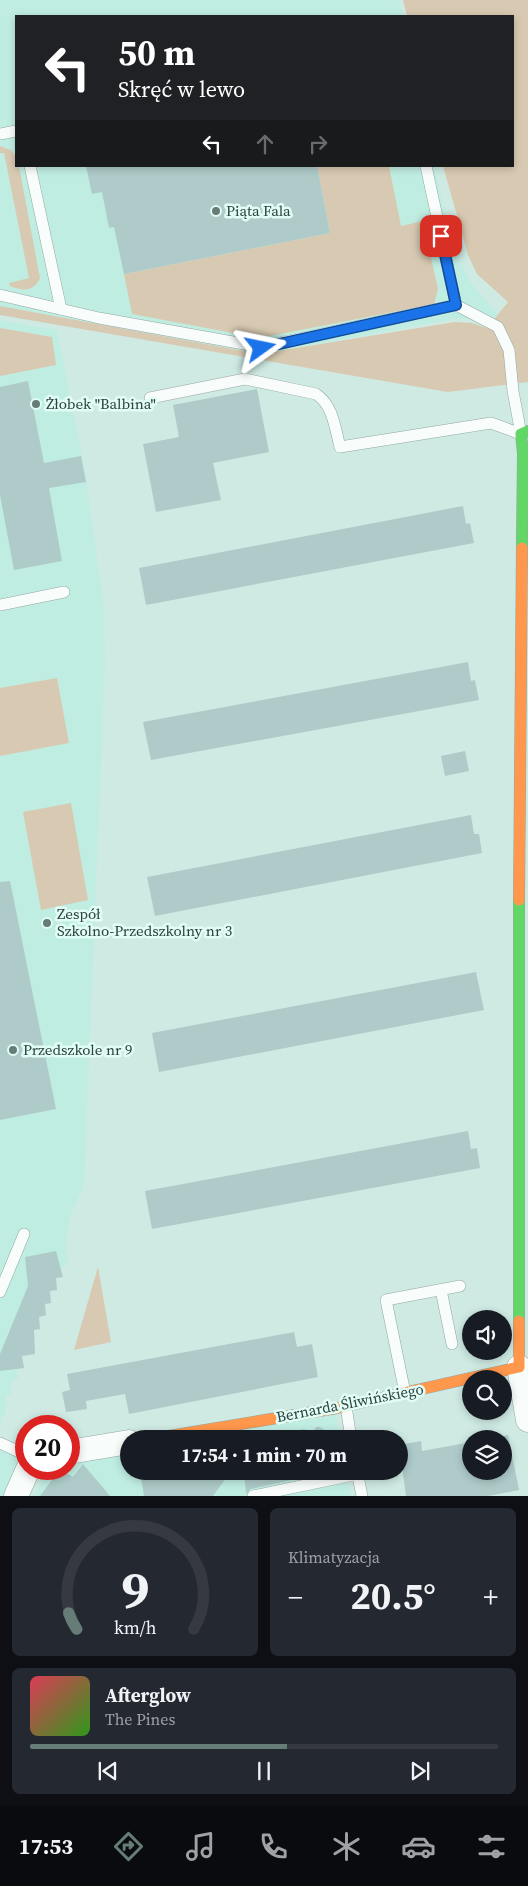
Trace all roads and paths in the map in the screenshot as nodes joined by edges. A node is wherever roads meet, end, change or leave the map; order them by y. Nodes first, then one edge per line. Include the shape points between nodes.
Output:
1 (15, 131) edge
2 (0, 134) edge
3 (30, 167) edge
4 (426, 167) edge
5 (1, 292) edge
6 (456, 305) junction
7 (61, 309) junction
8 (150, 398) dead end
9 (524, 433) edge
10 (64, 592) dead end
11 (0, 605) edge
12 (524, 748) edge
13 (523, 1037) edge
14 (24, 1234) dead end
15 (460, 1286) dead end
16 (441, 1290) junction
17 (0, 1292) edge
18 (452, 1344) dead end
19 (524, 1366) edge
20 (405, 1393) junction
21 (346, 1406) junction
22 (528, 1420) edge
23 (204, 1430) edge
24 (350, 1430) edge
25 (0, 1443) edge
26 (120, 1444) edge
27 (15, 1450) edge
28 (80, 1450) edge
29 (23, 1480) edge
30 (326, 1480) edge
31 (359, 1480) edge
32 (16, 1496) edge
33 (253, 1496) edge
34 (362, 1496) edge

1 - 2 lane
3 - 7 lane
4 - 6 lane
5 - 7 lane
6 - 7 lane via 261,348
6 - 9 lane via 498,327 509,350 512,391
8 - 9 lane via 245,379 316,394 325,400 330,410 340,447 491,423
9 - 12 street
10 - 11 lane
12 - 13 street
13 - 19 street
14 - 17 lane
15 - 16 lane
16 - 18 lane
16 - 20 lane via 386,1300
19 - 20 street, Bernarda Śliwińskiego
19 - 22 street
20 - 21 street, Bernarda Śliwińskiego
21 - 23 street, Bernarda Śliwińskiego
21 - 24 lane
25 - 27 lane
26 - 28 street
29 - 32 street
30 - 33 lane
31 - 34 lane

